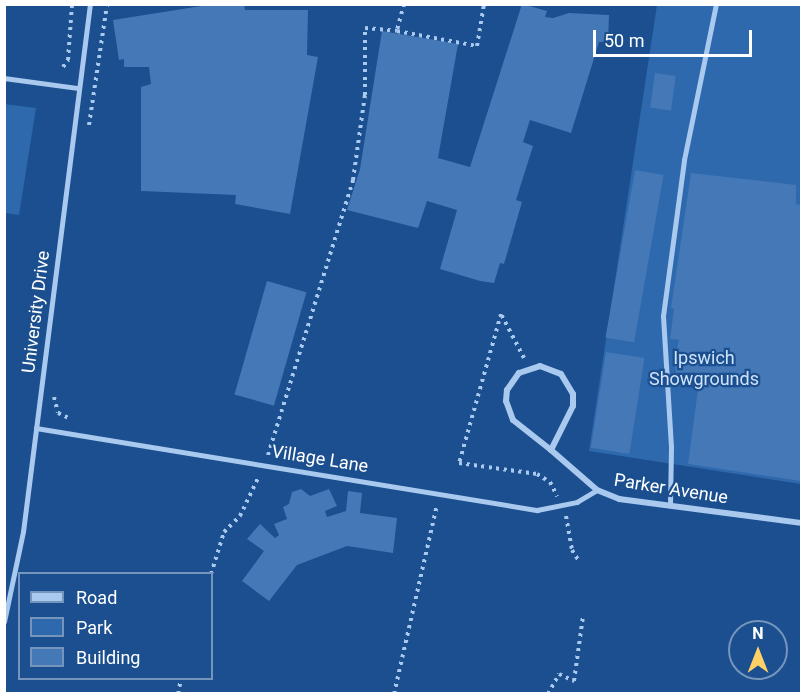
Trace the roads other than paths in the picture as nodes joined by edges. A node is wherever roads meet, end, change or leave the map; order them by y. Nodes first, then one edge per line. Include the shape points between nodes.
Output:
1 (90, 4) edge
2 (716, 4) edge
3 (4, 78) edge
4 (78, 88) junction
5 (36, 428) junction
6 (551, 450) junction
7 (597, 490) junction
8 (670, 505) junction
9 (801, 523) edge
10 (4, 622) edge

1 - 4 lane, University Drive
2 - 8 lane via 684,160 663,316 671,447
3 - 4 lane
4 - 5 lane, University Drive
5 - 7 lane, Village Lane via 537,510 577,502
5 - 10 lane, University Drive via 23,532
6 - 6 street, Parker Avenue via 513,420 508,411 507,390 519,373 528,368 551,368 569,383 573,394 573,405
6 - 7 street, Parker Avenue
7 - 8 street, Parker Avenue via 619,499
8 - 9 street, Parker Avenue

